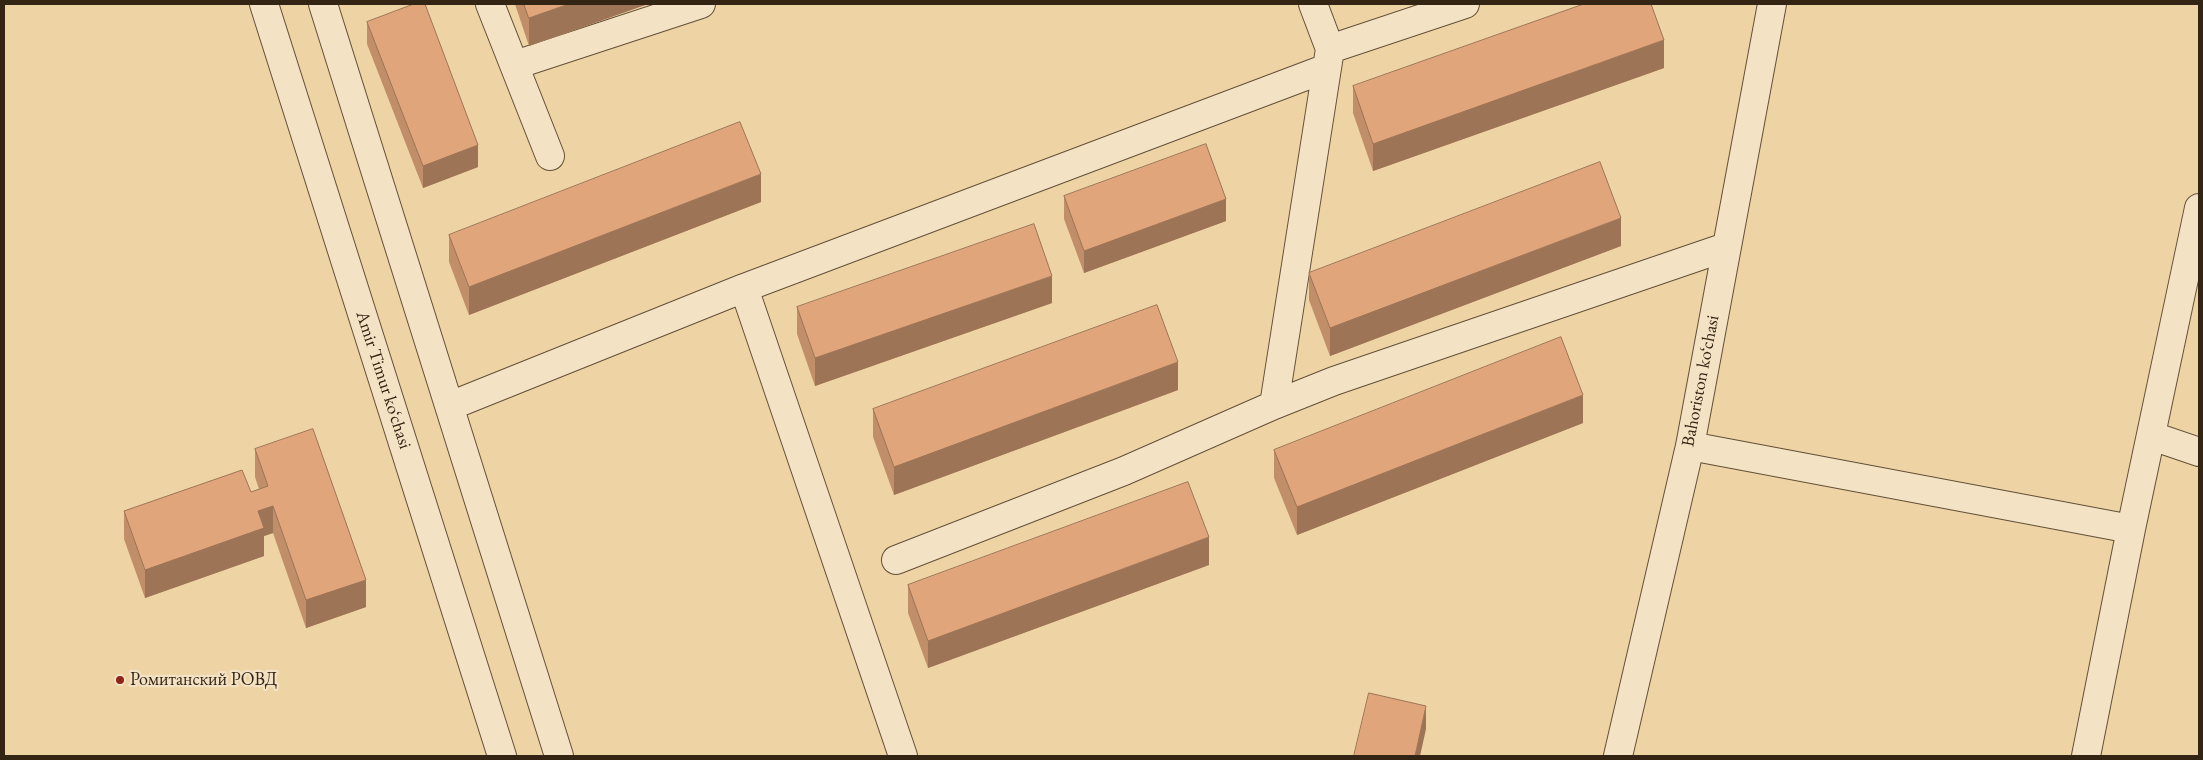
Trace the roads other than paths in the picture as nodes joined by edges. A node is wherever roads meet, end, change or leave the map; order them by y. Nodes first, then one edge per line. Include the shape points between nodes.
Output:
1 (264, 4) edge
2 (324, 4) edge
3 (490, 4) edge
4 (701, 4) edge
5 (1313, 4) edge
6 (1465, 4) edge
7 (1772, 4) edge
8 (1329, 58) junction
9 (515, 65) junction
10 (550, 156) dead end
11 (2199, 208) edge
12 (1726, 247) junction
13 (744, 288) junction
14 (1274, 405) junction
15 (450, 406) junction
16 (2152, 436) junction
17 (1690, 446) junction
18 (2199, 452) edge
19 (2131, 529) junction
20 (896, 560) dead end
21 (502, 756) edge
22 (559, 756) edge
23 (903, 756) edge
24 (1618, 756) edge
25 (2086, 756) edge

1 - 21 street, Amir Timur ko‘chasi
2 - 15 street
3 - 9 street
4 - 9 street
5 - 8 street
6 - 8 street
7 - 12 street, Bahoriston ko‘chasi
8 - 13 street
8 - 14 street
9 - 10 street
11 - 16 street
12 - 14 street via 1334,380
12 - 17 street, Bahoriston ko‘chasi
13 - 15 street
13 - 23 street
14 - 20 street via 1124,470
15 - 22 street
16 - 18 street
16 - 19 street
17 - 19 street
17 - 24 street, Bahoriston ko‘chasi
19 - 25 street

